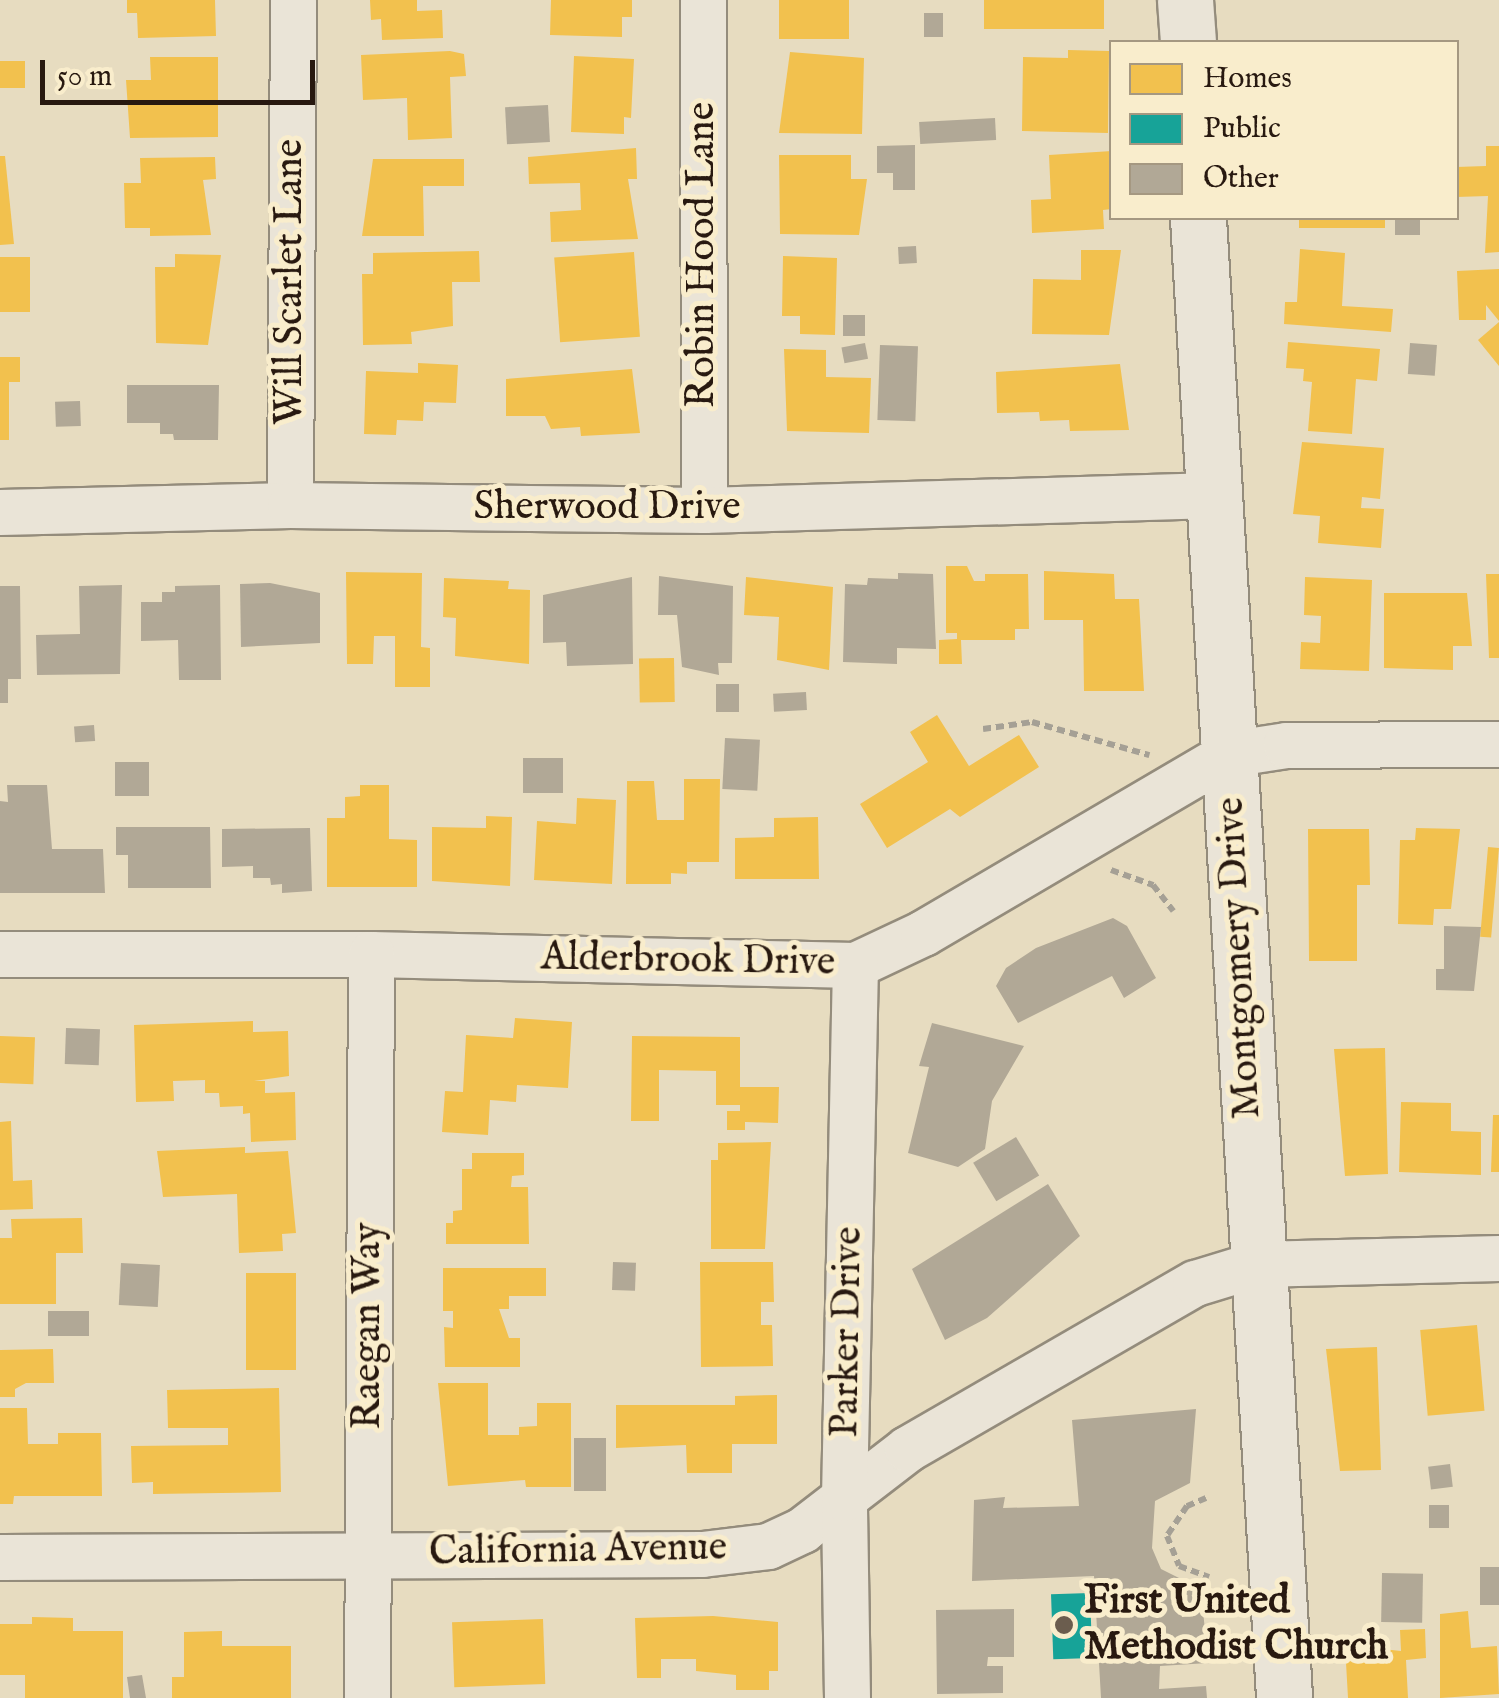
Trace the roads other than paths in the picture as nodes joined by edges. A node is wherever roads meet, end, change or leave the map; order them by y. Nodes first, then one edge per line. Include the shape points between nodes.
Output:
1 (293, 0) edge
2 (702, 0) edge
3 (1186, 0) edge
4 (1188, 40) edge
5 (1198, 220) edge
6 (1214, 495) junction
7 (290, 505) junction
8 (704, 510) junction
9 (0, 512) edge
10 (1499, 744) edge
11 (1228, 754) junction
12 (0, 954) edge
13 (371, 954) junction
14 (855, 965) junction
15 (1499, 1258) edge
16 (1257, 1264) junction
17 (844, 1498) junction
18 (368, 1554) junction
19 (0, 1557) edge
20 (367, 1698) edge
21 (847, 1698) edge
22 (1284, 1698) edge

1 - 7 street, Will Scarlet Lane
2 - 8 street, Robin Hood Lane
3 - 4 main road
5 - 6 main road, Montgomery Drive
6 - 8 street, Sherwood Drive
6 - 11 main road, Montgomery Drive
7 - 8 street, Sherwood Drive
7 - 9 street, Sherwood Drive
10 - 11 street, Alderbrook Drive via 1286,745
11 - 14 street, Alderbrook Drive via 923,933
11 - 16 main road, Montgomery Drive
12 - 13 street, Alderbrook Drive
13 - 14 street, Alderbrook Drive
13 - 18 street, Raegan Way
14 - 17 street, Parker Drive
15 - 16 street, California Avenue
16 - 17 street, California Avenue via 1160,1302 906,1448
16 - 22 main road, Montgomery Drive
17 - 18 street, California Avenue via 768,1546 702,1554
17 - 21 street, Parker Drive
18 - 19 street, California Avenue
18 - 20 street, Raegan Way

